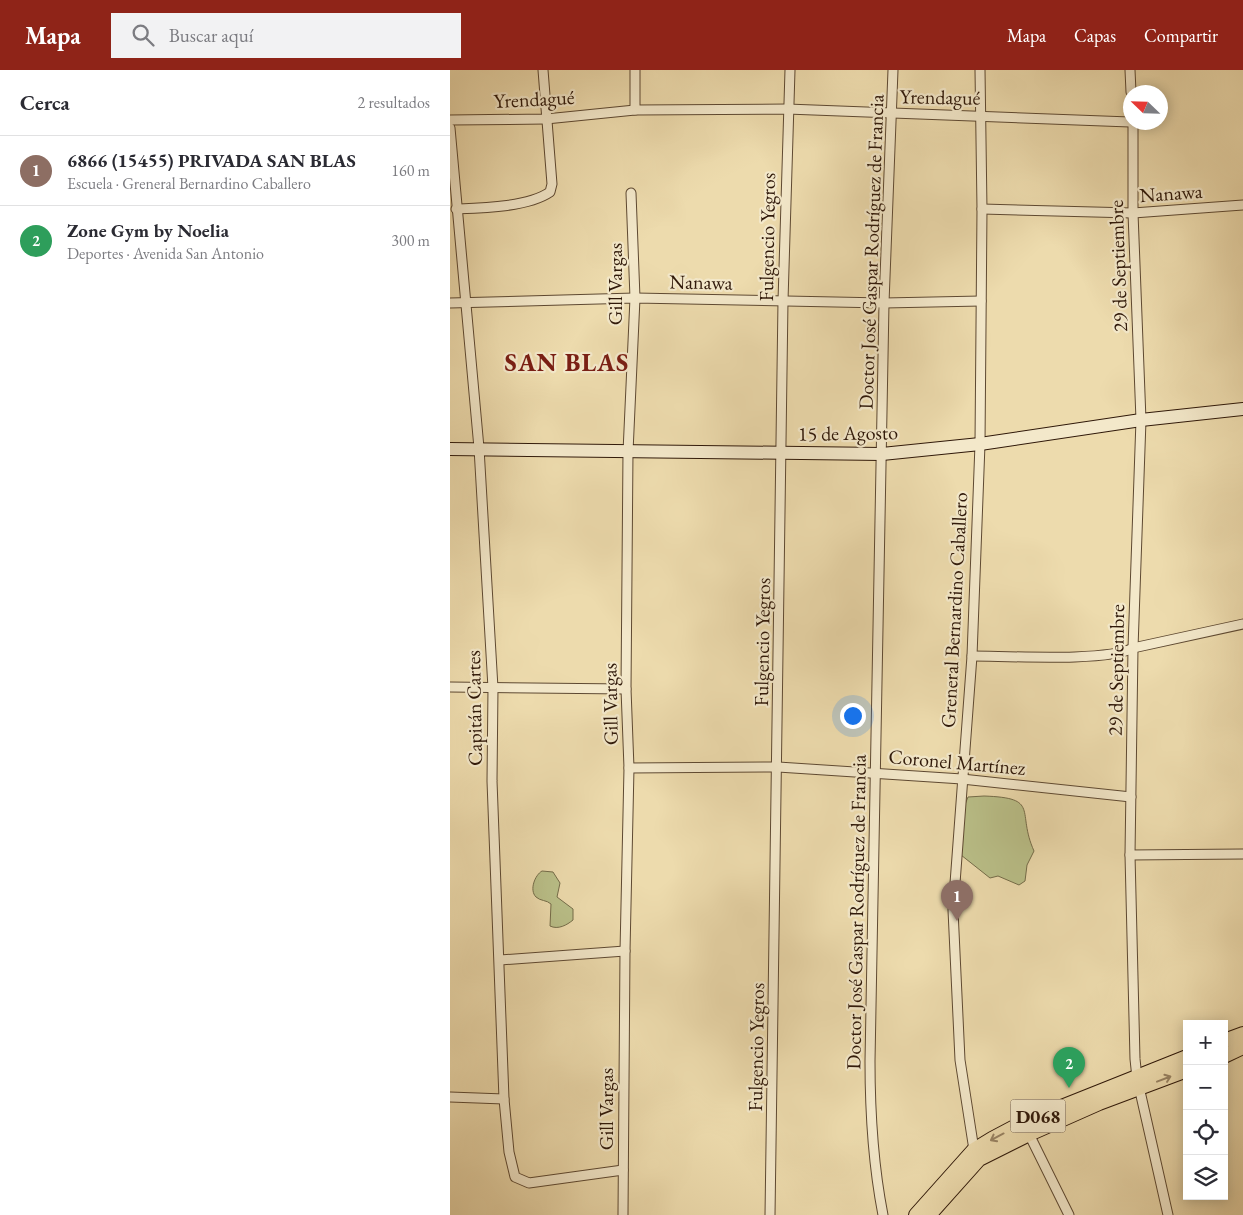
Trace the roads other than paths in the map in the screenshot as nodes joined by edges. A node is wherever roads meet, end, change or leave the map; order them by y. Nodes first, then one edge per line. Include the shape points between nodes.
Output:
1 (543, 70) edge
2 (635, 70) edge
3 (790, 70) edge
4 (894, 70) edge
5 (980, 70) edge
6 (1130, 70) edge
7 (1131, 85) edge
8 (787, 109) junction
9 (635, 110) junction
10 (894, 113) junction
11 (981, 115) junction
12 (546, 119) junction
13 (450, 120) edge
14 (1123, 122) edge
15 (450, 128) edge
16 (1132, 130) edge
17 (631, 193) dead end
18 (1243, 205) edge
19 (456, 209) junction
20 (982, 209) junction
21 (1134, 213) junction
22 (635, 298) junction
23 (783, 301) junction
24 (981, 301) junction
25 (450, 303) edge
26 (466, 303) junction
27 (884, 303) junction
28 (1243, 409) edge
29 (1141, 420) junction
30 (980, 444) junction
31 (480, 448) junction
32 (450, 449) edge
33 (628, 452) junction
34 (782, 453) junction
35 (882, 454) junction
36 (1243, 624) edge
37 (1134, 648) junction
38 (972, 656) junction
39 (450, 687) edge
40 (493, 688) junction
41 (626, 689) junction
42 (629, 768) junction
43 (778, 768) junction
44 (876, 773) junction
45 (962, 779) junction
46 (1131, 797) junction
47 (1243, 854) edge
48 (1130, 855) junction
49 (625, 951) junction
50 (500, 960) junction
51 (1243, 1034) edge
52 (1228, 1040) edge
53 (1243, 1048) edge
54 (1228, 1054) edge
55 (1183, 1059) edge
56 (1183, 1071) edge
57 (1139, 1083) junction
58 (450, 1097) edge
59 (504, 1099) junction
60 (1026, 1128) junction
61 (974, 1150) junction
62 (623, 1170) junction
63 (623, 1215) edge
64 (770, 1215) edge
65 (882, 1215) edge
66 (916, 1215) edge
67 (929, 1215) edge
68 (1068, 1215) edge
69 (1168, 1215) edge

1 - 12 street
2 - 9 street
3 - 8 street, Fulgencio Yegros
4 - 10 street, Doctor José Gaspar Rodríguez de Francia
5 - 11 street, Greneral Bernardino Caballero
6 - 7 street
8 - 9 street, Yrendagué
8 - 10 street, Yrendagué
8 - 23 street, Fulgencio Yegros
9 - 12 street, Yrendagué
10 - 11 street, Yrendagué
10 - 27 street, Doctor José Gaspar Rodríguez de Francia
11 - 14 street, Yrendagué
11 - 20 street, Greneral Bernardino Caballero
12 - 13 street, Yrendagué
12 - 19 street via 550,192 543,197 510,204
15 - 19 street, Capitán Cartes
16 - 21 street, 29 de Septiembre
17 - 22 street, Gill Vargas
18 - 21 street, Nanawa
19 - 26 street, Capitán Cartes
20 - 21 street, Nanawa
20 - 24 street, Greneral Bernardino Caballero
21 - 29 street, 29 de Septiembre
22 - 23 street, Nanawa
22 - 26 street, Nanawa
22 - 33 street, Gill Vargas
23 - 27 street, Nanawa
23 - 34 street, Fulgencio Yegros
24 - 27 street, Nanawa
24 - 30 street, Greneral Bernardino Caballero
25 - 26 street, Nanawa
26 - 31 street, Capitán Cartes
27 - 35 street, Doctor José Gaspar Rodríguez de Francia
28 - 29 street, 15 de Agosto
29 - 30 street, 15 de Agosto
29 - 37 street, 29 de Septiembre
30 - 35 street, 15 de Agosto
30 - 38 street, Greneral Bernardino Caballero
31 - 32 street, 15 de Agosto
31 - 33 street, 15 de Agosto
31 - 40 street, Capitán Cartes
33 - 34 street, 15 de Agosto
33 - 41 street, Gill Vargas
34 - 35 street, 15 de Agosto
34 - 43 street, Fulgencio Yegros
35 - 44 street, Doctor José Gaspar Rodríguez de Francia
36 - 37 street
37 - 38 street via 1126,652 1089,655
37 - 46 street, 29 de Septiembre
38 - 45 street, Greneral Bernardino Caballero
39 - 40 street
40 - 41 street
40 - 50 street, Capitán Cartes via 492,781
41 - 42 street, Gill Vargas
42 - 43 street, Coronel Martínez
42 - 49 street, Gill Vargas
43 - 44 street, Coronel Martínez
43 - 64 street, Fulgencio Yegros
44 - 45 street, Coronel Martínez
44 - 65 street, Doctor José Gaspar Rodríguez de Francia via 870,1112
45 - 46 street, Coronel Martínez
45 - 61 street, Greneral Bernardino Caballero via 953,910 960,1060
46 - 48 street, 29 de Septiembre
47 - 48 street
48 - 57 street, 29 de Septiembre
49 - 50 street
49 - 62 street, Gill Vargas
50 - 59 street, Capitán Cartes
51 - 52 main road
53 - 54 main road
55 - 57 main road, D068
57 -> 56 main road, D068
57 - 60 main road, D068
57 - 69 street, 29 de Septiembre
58 - 59 street
59 - 62 street, Capitán Cartes via 509,1152 515,1177 522,1182
60 -> 61 main road, D068
60 - 67 main road, D068 via 979,1159
60 - 68 street
61 - 66 main road, D068
62 - 63 street, Gill Vargas

